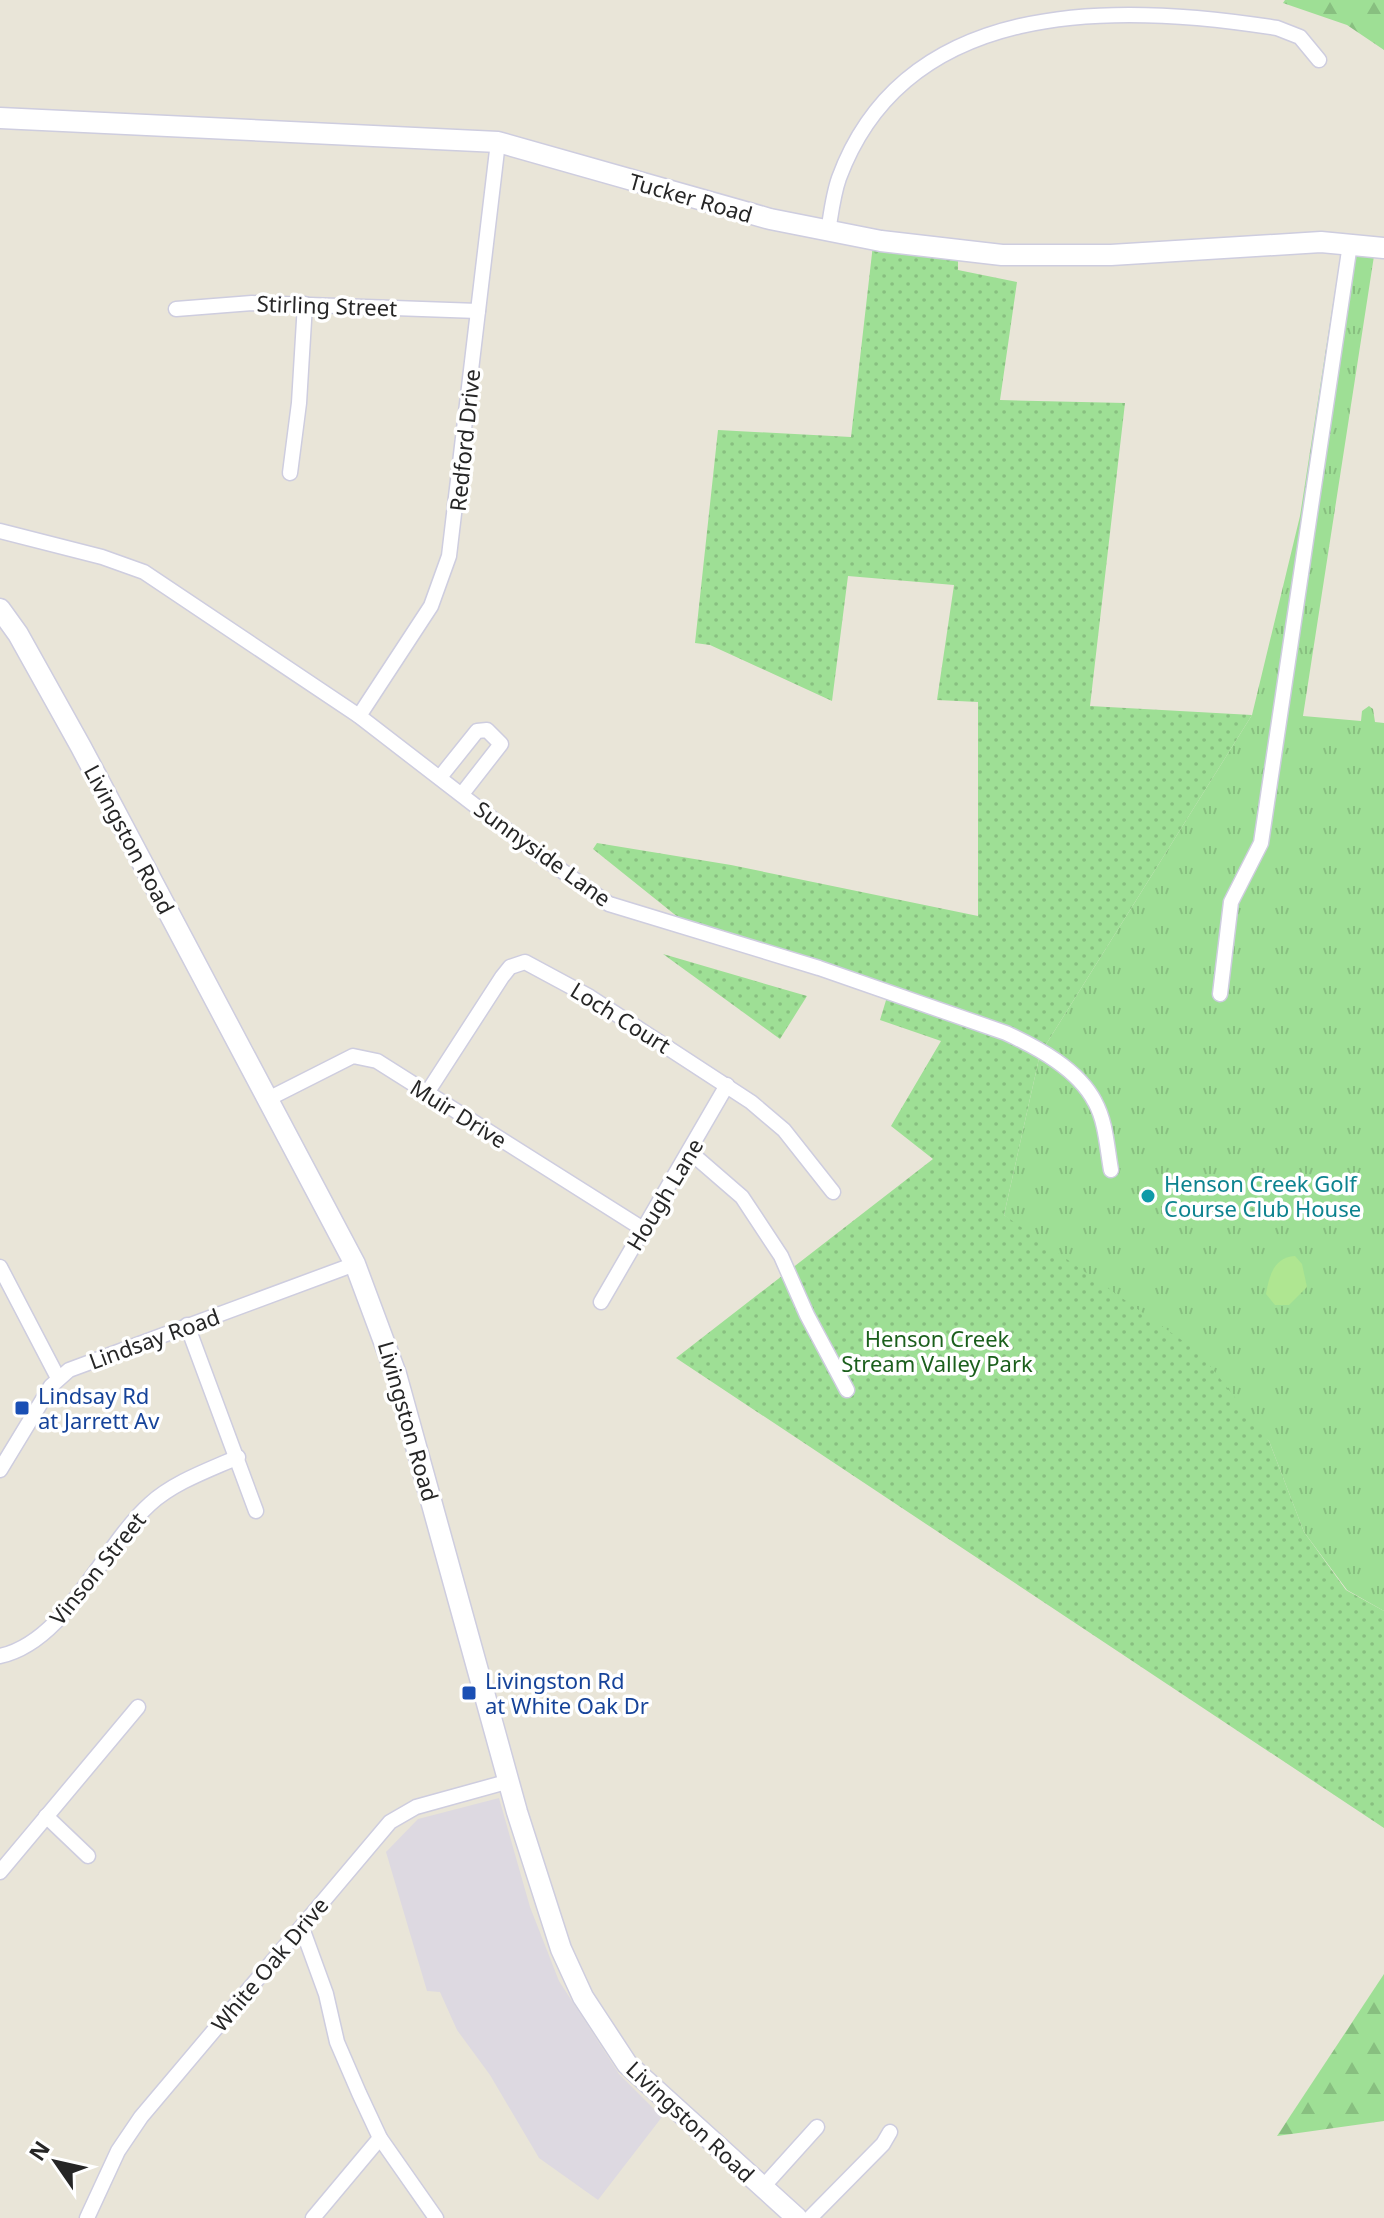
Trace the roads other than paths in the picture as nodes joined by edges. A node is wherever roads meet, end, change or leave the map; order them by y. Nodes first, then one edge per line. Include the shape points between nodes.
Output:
1 (1319, 60) dead end
2 (0, 118) edge
3 (498, 142) junction
4 (828, 232) junction
5 (1350, 244) junction
6 (1384, 248) edge
7 (305, 304) junction
8 (176, 309) dead end
9 (478, 311) junction
10 (290, 473) dead end
11 (0, 531) edge
12 (0, 609) edge
13 (359, 716) junction
14 (441, 776) junction
15 (462, 794) junction
16 (1220, 994) dead end
17 (727, 1085) junction
18 (427, 1093) junction
19 (268, 1099) junction
20 (690, 1152) junction
21 (1111, 1170) dead end
22 (833, 1192) dead end
23 (643, 1229) junction
24 (355, 1264) junction
25 (0, 1267) edge
26 (601, 1302) dead end
27 (187, 1325) junction
28 (58, 1378) junction
29 (847, 1390) dead end
30 (238, 1457) junction
31 (0, 1470) edge
32 (256, 1511) dead end
33 (0, 1656) edge
34 (138, 1707) dead end
35 (510, 1781) junction
36 (46, 1816) junction
37 (88, 1856) dead end
38 (0, 1872) edge
39 (302, 1928) junction
40 (817, 2127) dead end
41 (890, 2132) dead end
42 (380, 2138) junction
43 (762, 2188) junction
44 (87, 2218) edge
45 (313, 2218) edge
46 (436, 2218) edge
47 (797, 2218) edge
48 (810, 2218) edge

1 - 4 street via 1300,37 1277,28 1122,9 1040,11 977,26 922,55 883,95 839,178
2 - 3 main road, Tucker Road
3 - 4 main road, Tucker Road
3 - 9 street, Redford Drive
4 - 5 main road, Tucker Road via 1002,255
5 - 6 main road, Tucker Road
5 - 16 street via 1263,830 1255,859 1231,902
7 - 8 street, Stirling Street
7 - 9 street, Stirling Street
7 - 10 street
9 - 13 street, Redford Drive via 446,567 431,606
11 - 13 street, Sunnyside Lane via 144,572
12 - 19 main road, Livingston Road via 62,711
13 - 14 street, Sunnyside Lane
14 - 15 street, Sunnyside Lane
14 - 15 street via 477,731 497,737 501,744
15 - 21 street, Sunnyside Lane via 609,904 819,968 1029,1045 1077,1079 1096,1102
17 - 18 street, Loch Court via 525,962 510,967 502,977
17 - 20 street, Hough Lane
17 - 22 street, Loch Court via 784,1130
18 - 19 street, Muir Drive via 377,1061 353,1056
18 - 23 street, Muir Drive
19 - 24 main road, Livingston Road
20 - 23 street, Hough Lane
20 - 29 street via 742,1197 781,1256
23 - 26 street, Hough Lane
24 - 27 street, Lindsay Road
24 - 35 main road, Livingston Road via 396,1374
25 - 28 street
27 - 28 street, Lindsay Road
27 - 30 street
28 - 31 street
30 - 32 street
30 - 33 street, Vinson Street via 180,1484 148,1506 45,1633 22,1650
34 - 36 street
35 - 39 street, White Oak Drive via 398,1815
35 - 43 main road, Livingston Road via 561,1949 604,2032 636,2073
36 - 37 street
36 - 38 street
39 - 42 street via 337,2042
39 - 44 street, White Oak Drive via 141,2117 118,2151
40 - 43 street
41 - 48 street
42 - 45 street
42 - 46 street
43 - 47 main road, Livingston Road

